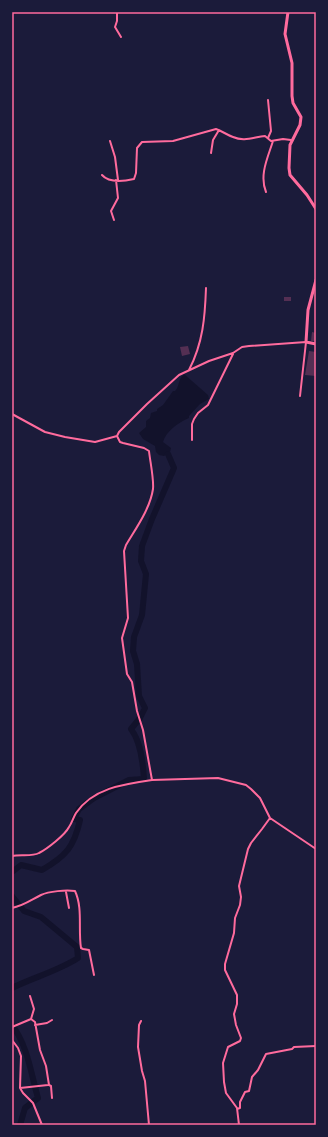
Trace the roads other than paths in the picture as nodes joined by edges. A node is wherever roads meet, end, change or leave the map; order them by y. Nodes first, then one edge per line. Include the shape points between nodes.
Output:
1 (117, 12) edge
2 (288, 12) edge
3 (121, 37) dead end
4 (268, 100) dead end
5 (219, 130) junction
6 (268, 138) junction
7 (291, 140) junction
8 (110, 141) dead end
9 (273, 141) junction
10 (211, 153) dead end
11 (102, 175) dead end
12 (117, 180) junction
13 (266, 192) dead end
14 (316, 209) edge
15 (114, 220) dead end
16 (316, 280) edge
17 (206, 288) dead end
18 (306, 342) junction
19 (316, 344) edge
20 (233, 353) junction
21 (188, 371) junction
22 (300, 396) dead end
23 (12, 414) edge
24 (117, 436) junction
25 (192, 440) dead end
26 (152, 780) junction
27 (270, 818) junction
28 (316, 849) edge
29 (12, 856) edge
30 (66, 892) junction
31 (14, 908) edge
32 (69, 908) dead end
33 (94, 975) dead end
34 (30, 996) dead end
35 (31, 1019) junction
36 (52, 1020) dead end
37 (141, 1021) dead end
38 (35, 1025) junction
39 (12, 1027) edge
40 (12, 1040) edge
41 (14, 1044) edge
42 (316, 1046) edge
43 (49, 1085) junction
44 (20, 1088) junction
45 (52, 1098) dead end
46 (237, 1109) junction
47 (42, 1125) edge
48 (149, 1125) edge
49 (239, 1125) edge

1 - 3 street via 118,21 115,27
2 - 7 street via 285,34 292,63 292,96 301,117 300,125
4 - 6 street via 271,131
5 - 6 street via 241,139 265,136
5 - 10 street via 213,140
5 - 12 street via 173,141 140,143 137,148 136,177 132,180
6 - 9 street
7 - 9 street
7 - 14 street via 288,152 290,175
8 - 12 street via 115,157
9 - 13 street via 263,174
11 - 12 street via 108,180
12 - 15 street via 118,198 111,211
16 - 18 street via 308,310
17 - 21 street via 202,336 196,357
18 - 19 street
18 - 20 street via 249,346
18 - 22 street
20 - 21 street
20 - 25 street via 208,405 192,422
21 - 24 street via 167,385
23 - 24 street via 45,432 72,439 95,442
24 - 26 street via 123,444 149,451 153,483 146,510 124,551 128,618 122,638 127,674 132,682
26 - 27 street via 218,778 246,785 260,798
26 - 29 street via 118,785 97,794 79,809 67,831 40,853
27 - 28 street
27 - 46 street via 248,849 239,886 241,897 234,933 225,965 237,995 234,1014 241,1038 240,1042 227,1049 223,1061 224,1082 227,1095
30 - 31 street via 46,893
30 - 32 street
30 - 33 street via 75,891 77,894 81,948 89,950
34 - 35 street via 34,1009
35 - 38 street
35 - 39 street
36 - 38 street
37 - 48 street via 138,1047 145,1081
38 - 43 street
40 - 41 street
41 - 44 street via 21,1056
42 - 46 street via 295,1047 266,1054
43 - 44 street
43 - 45 street
44 - 47 street via 33,1103
46 - 49 street

